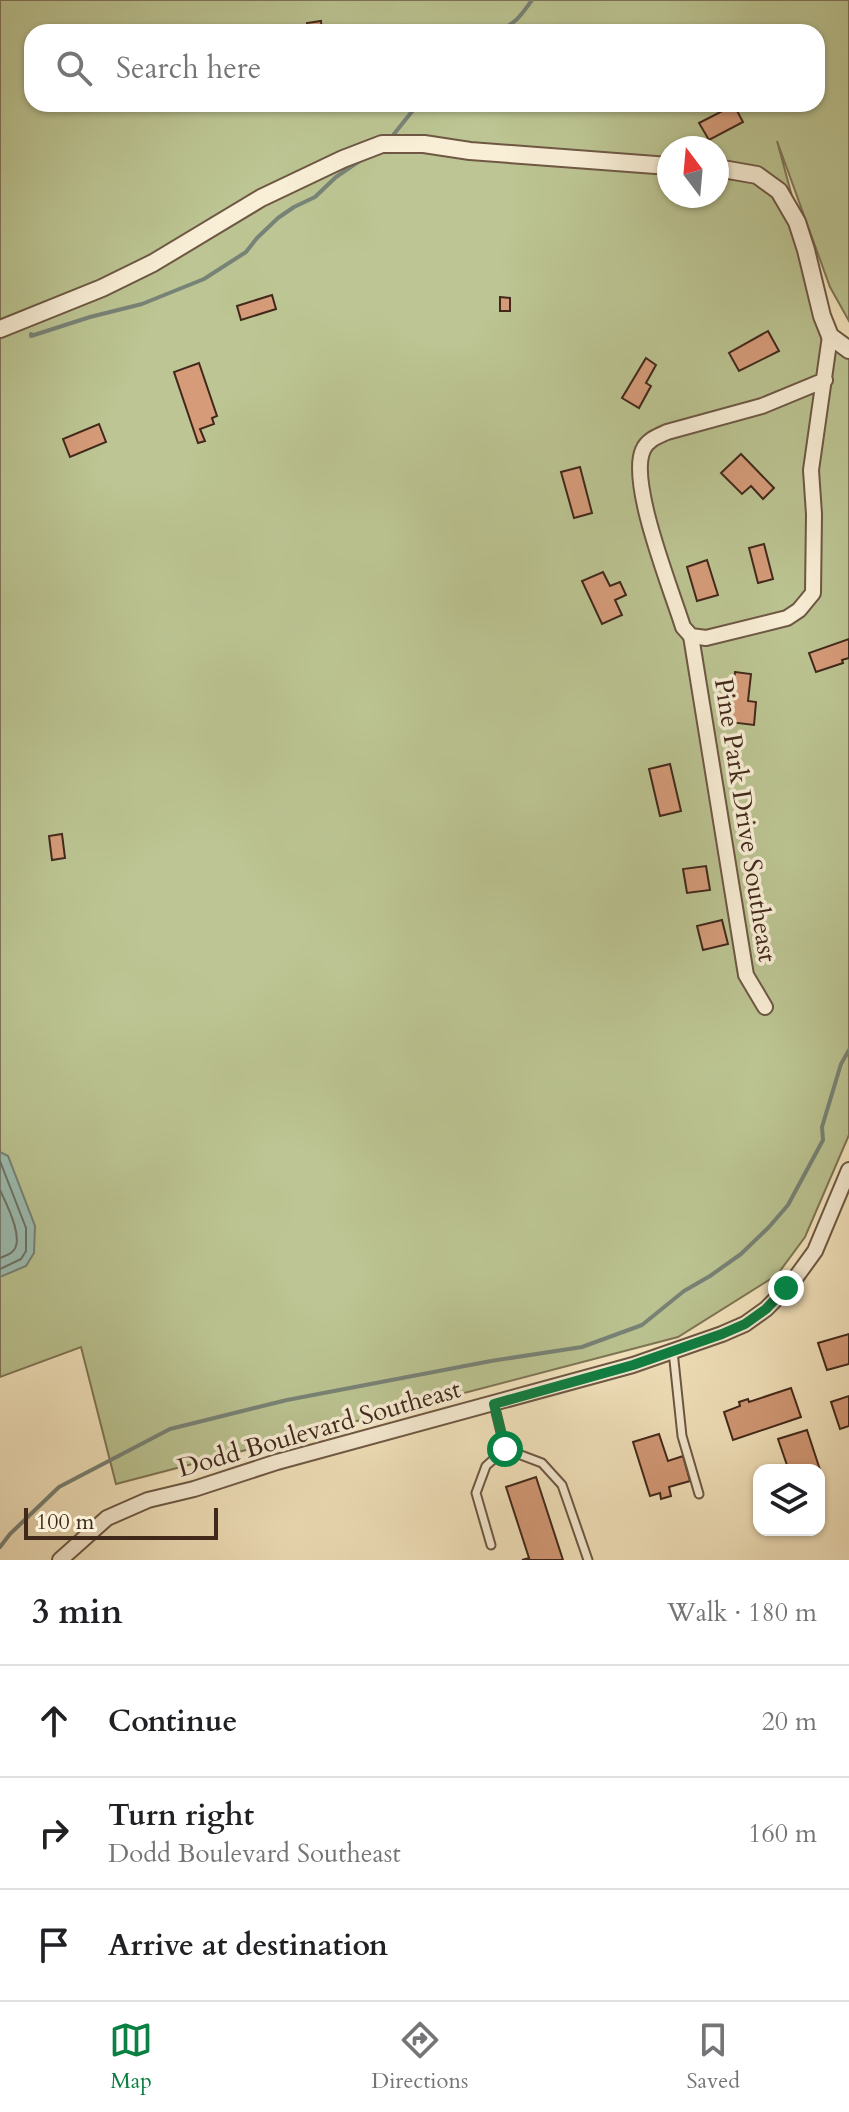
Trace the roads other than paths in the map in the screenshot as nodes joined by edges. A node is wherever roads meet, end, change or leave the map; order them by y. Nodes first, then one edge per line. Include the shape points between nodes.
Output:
1 (657, 165) edge
2 (729, 170) edge
3 (0, 329) edge
4 (830, 336) junction
5 (849, 350) edge
6 (825, 380) junction
7 (691, 636) junction
8 (765, 1007) dead end
9 (848, 1174) edge
10 (673, 1351) junction
11 (494, 1404) junction
12 (505, 1449) junction
13 (699, 1494) dead end
14 (491, 1545) dead end
15 (60, 1560) edge
16 (588, 1560) edge

1 - 3 street via 382,144 261,198 102,288
2 - 4 street via 757,175 779,191 797,222
4 - 5 street
4 - 6 street
6 - 7 street via 811,470 813,593 787,618 706,638
6 - 7 street, Pine Park Drive Southeast via 762,406 667,432 644,447 640,459 645,509 683,627
7 - 8 street, Pine Park Drive Southeast via 746,975
9 - 10 street, Dodd Boulevard Southeast via 815,1251 791,1284 745,1324
10 - 11 street, Dodd Boulevard Southeast
10 - 13 lane via 682,1436
11 - 12 lane
11 - 15 street, Dodd Boulevard Southeast via 148,1500 107,1518
12 - 14 lane via 486,1466 476,1493
12 - 16 lane via 542,1463 562,1485

